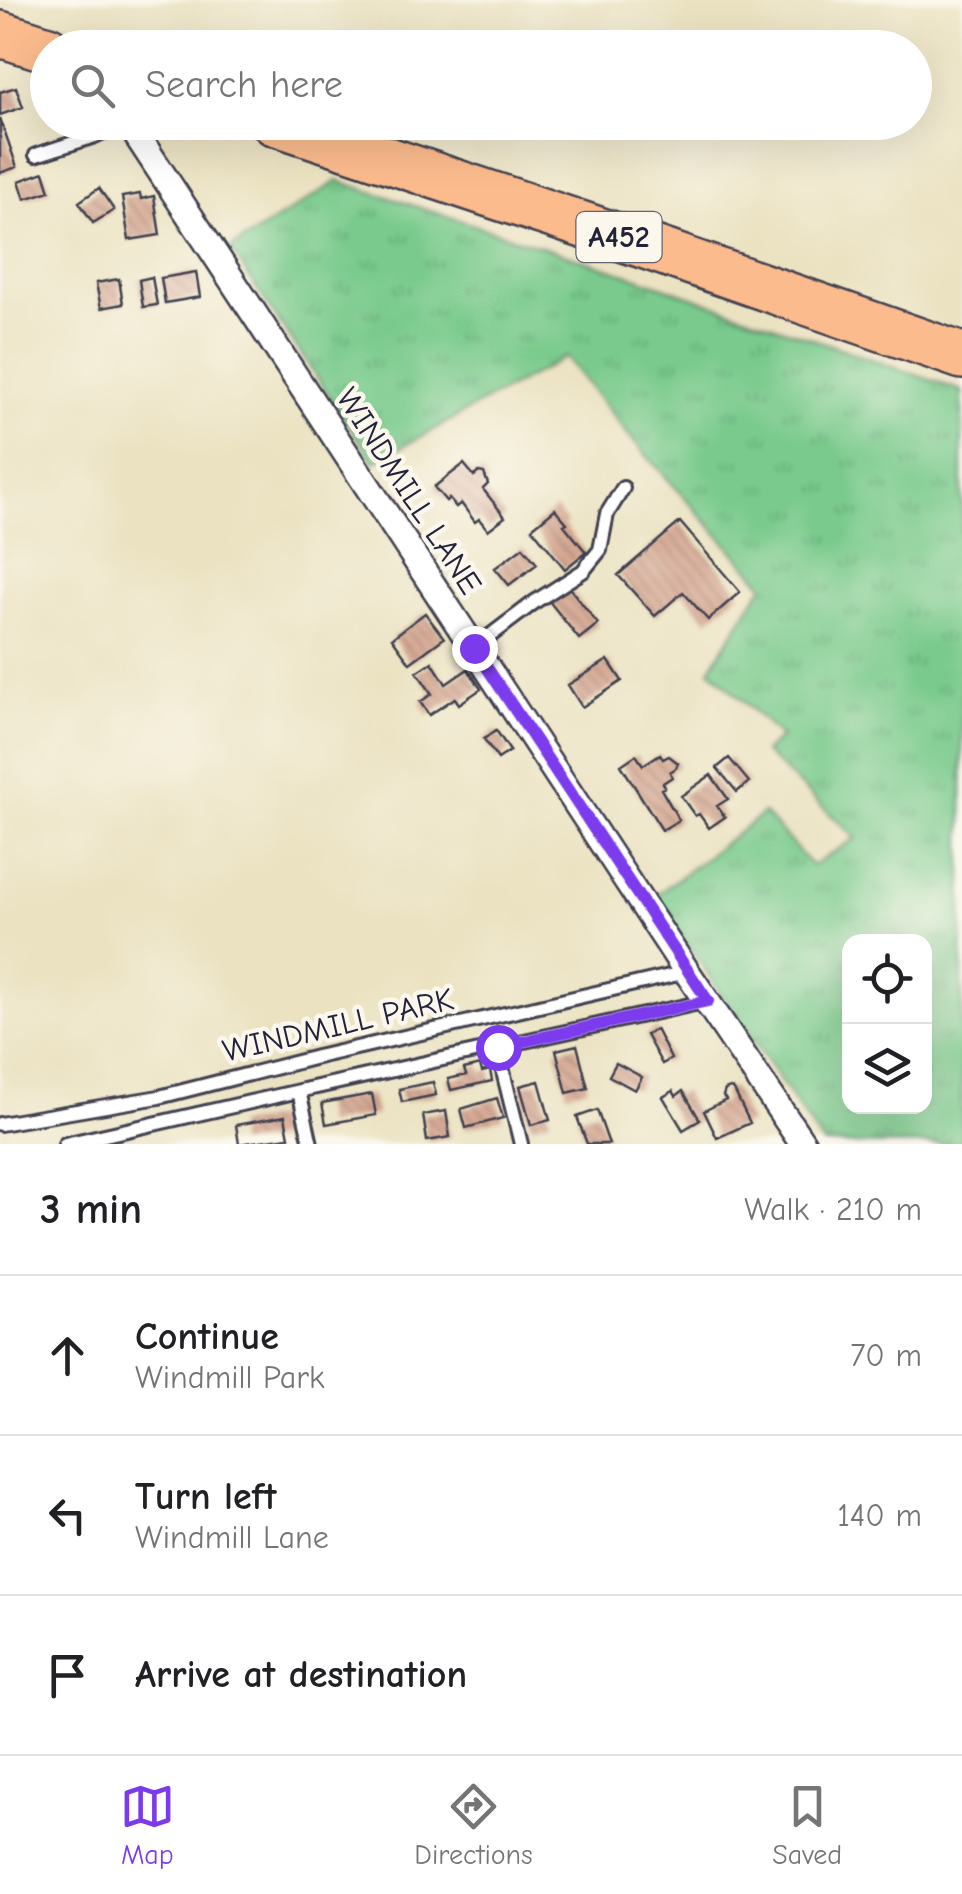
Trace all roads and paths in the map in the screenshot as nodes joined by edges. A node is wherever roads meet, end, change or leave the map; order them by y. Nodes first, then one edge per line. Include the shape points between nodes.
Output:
1 (0, 34) edge
2 (30, 43) edge
3 (82, 140) edge
4 (138, 140) edge
5 (328, 140) edge
6 (36, 154) dead end
7 (962, 356) edge
8 (623, 488) dead end
9 (474, 648) junction
10 (687, 972) junction
11 (708, 1001) junction
12 (498, 1047) junction
13 (299, 1091) junction
14 (0, 1124) edge
15 (66, 1144) edge
16 (311, 1144) edge
17 (521, 1144) edge
18 (803, 1144) edge

1 - 2 highway
3 - 6 lane
4 - 9 street, WINDMILL LANE
5 - 7 highway, A452
8 - 9 lane via 608,514 600,550 582,571
9 - 10 street, WINDMILL LANE
10 - 11 street, WINDMILL LANE
10 - 14 lane, WINDMILL PARK via 159,1096
11 - 12 lane, WINDMILL PARK
11 - 18 street, WINDMILL LANE
12 - 13 lane, WINDMILL PARK
12 - 17 lane
13 - 15 lane, WINDMILL PARK
13 - 16 lane, WINDMILL PARK

